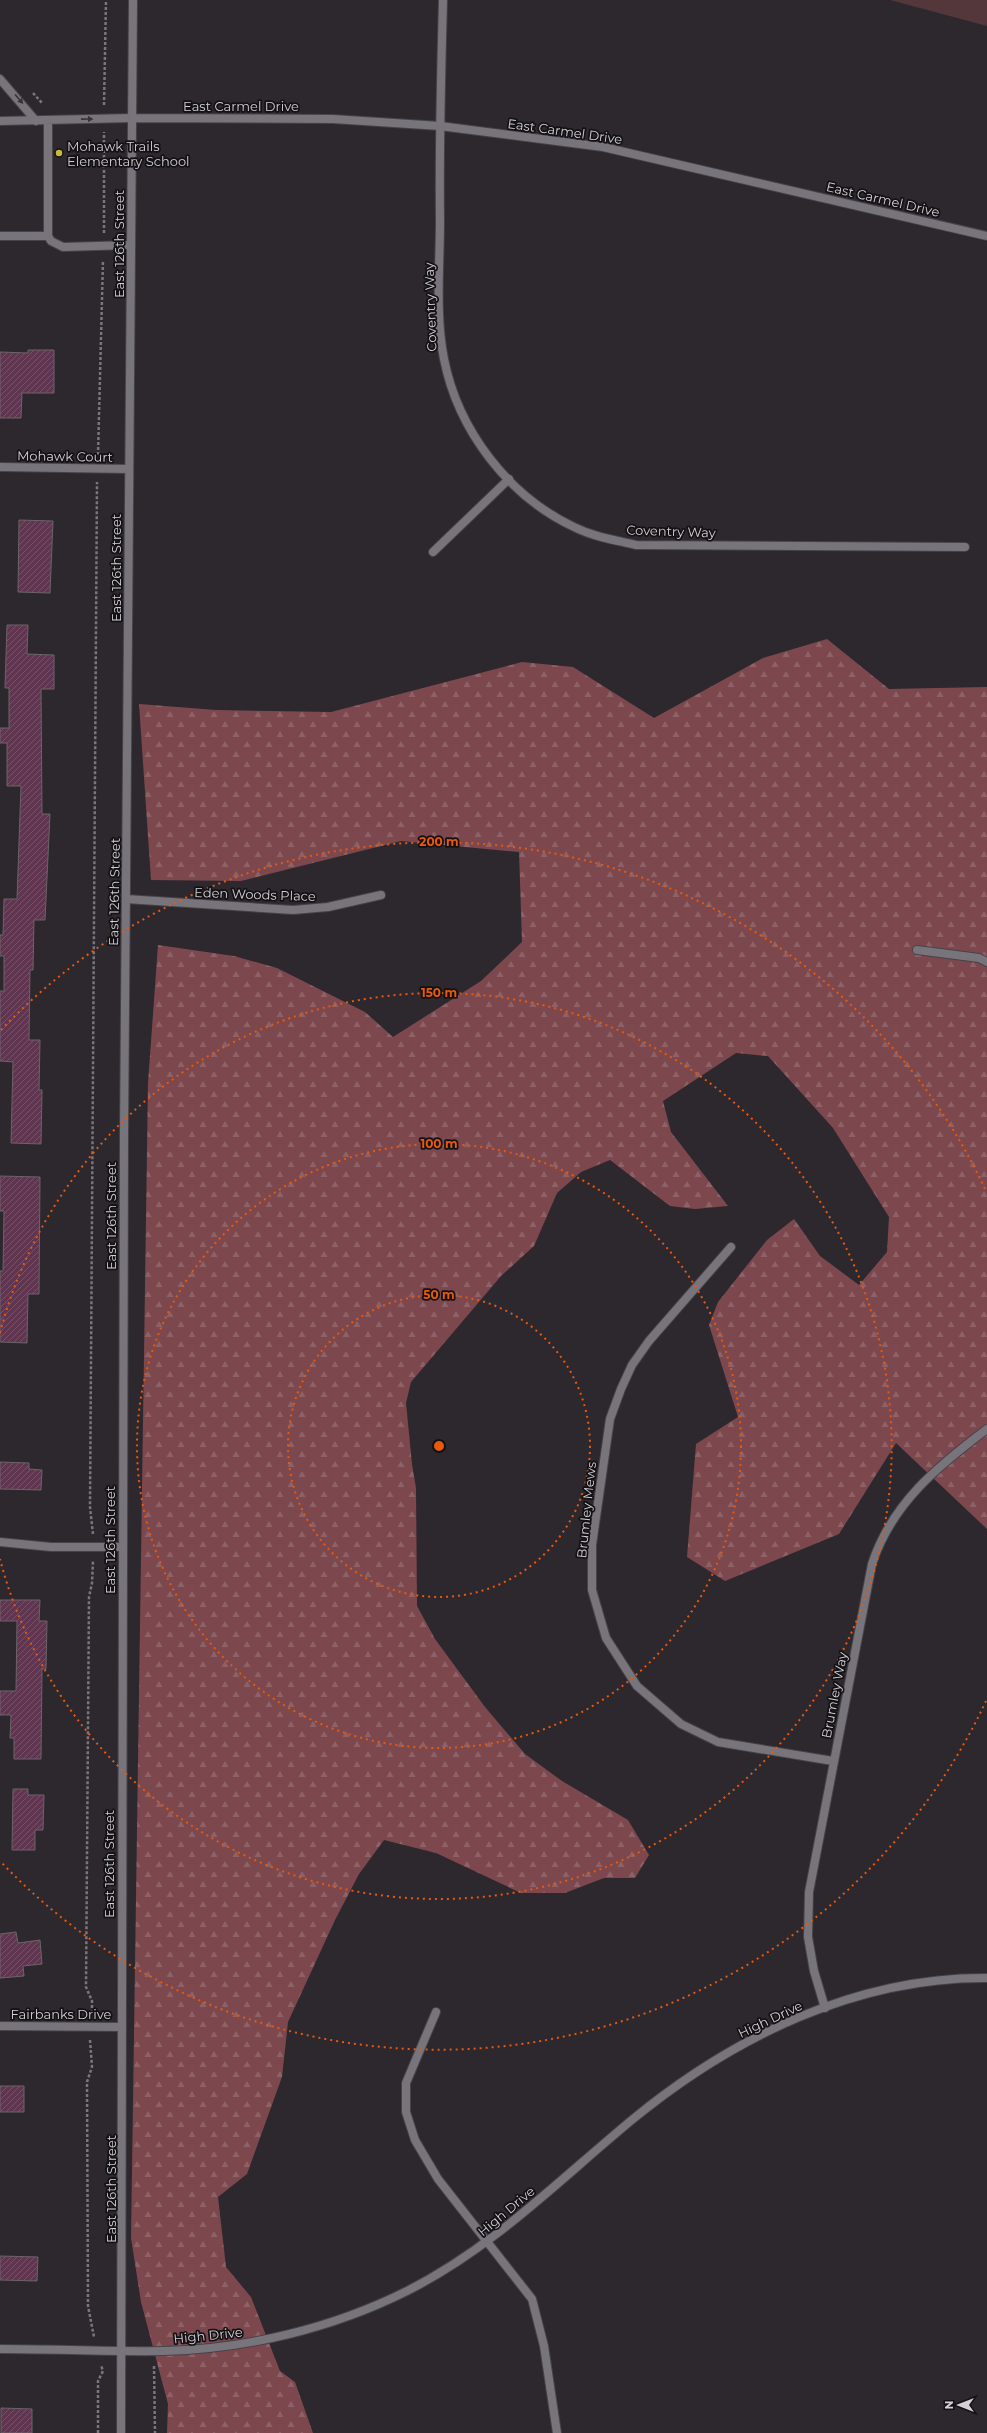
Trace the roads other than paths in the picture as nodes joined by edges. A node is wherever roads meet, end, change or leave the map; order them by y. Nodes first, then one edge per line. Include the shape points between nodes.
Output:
1 (133, 0) edge
2 (443, 0) edge
3 (0, 79) edge
4 (132, 118) junction
5 (48, 120) junction
6 (0, 121) edge
7 (36, 121) junction
8 (440, 126) junction
9 (0, 236) edge
10 (48, 236) junction
11 (987, 236) edge
12 (131, 246) junction
13 (0, 467) edge
14 (129, 469) junction
15 (509, 479) junction
16 (965, 547) dead end
17 (433, 552) dead end
18 (382, 895) dead end
19 (126, 900) junction
20 (917, 950) dead end
21 (987, 962) edge
22 (731, 1247) dead end
23 (987, 1429) edge
24 (0, 1542) edge
25 (122, 1547) junction
26 (833, 1761) junction
27 (987, 1978) edge
28 (825, 2008) junction
29 (436, 2012) dead end
30 (0, 2026) edge
31 (122, 2027) junction
32 (489, 2242) junction
33 (0, 2349) edge
34 (121, 2350) junction
35 (121, 2433) edge
36 (557, 2433) edge

1 - 4 street, East 126th Street
2 - 8 street, Coventry Way
3 -> 7 street
5 -> 4 street, East Carmel Drive
4 - 8 street, East Carmel Drive via 333,119
4 - 12 street, East 126th Street
5 - 7 street, East Carmel Drive
5 - 10 street
6 - 7 street, East Carmel Drive
8 - 11 street, East Carmel Drive via 603,147
8 - 15 street, Coventry Way via 440,318 444,359 457,406 475,440
9 - 10 street
10 - 12 street via 55,245 63,246
12 - 14 street, East 126th Street
13 - 14 street, Mohawk Court
14 - 19 street, East 126th Street
15 - 16 street, Coventry Way via 527,496 573,527 601,538 636,545
15 - 17 street
18 - 19 street, Eden Woods Place via 328,908 293,910
19 - 25 street, East 126th Street
20 - 21 street via 979,958
22 - 26 street, Brumley Mews via 649,1341 632,1365 621,1389 610,1418 592,1545 592,1590 606,1638 637,1686 681,1724 718,1742
23 - 26 street, Brumley Way via 940,1465 916,1488 897,1512 879,1542 872,1564
24 - 25 street via 51,1547
25 - 31 street, East 126th Street
26 - 28 street, Brumley Way via 809,1892 808,1914 809,1944
27 - 28 street, High Drive via 913,1982 868,1993
28 - 32 street, High Drive via 759,2035 722,2056 636,2117
29 - 32 street via 406,2083 406,2112 415,2140 438,2179
30 - 31 street, Fairbanks Drive
31 - 34 street, East 126th Street
32 - 34 street, High Drive via 406,2292 352,2314 288,2335 239,2345 154,2351
32 - 36 street via 532,2299 544,2346
33 - 34 street, High Drive
34 - 35 street, East 126th Street

